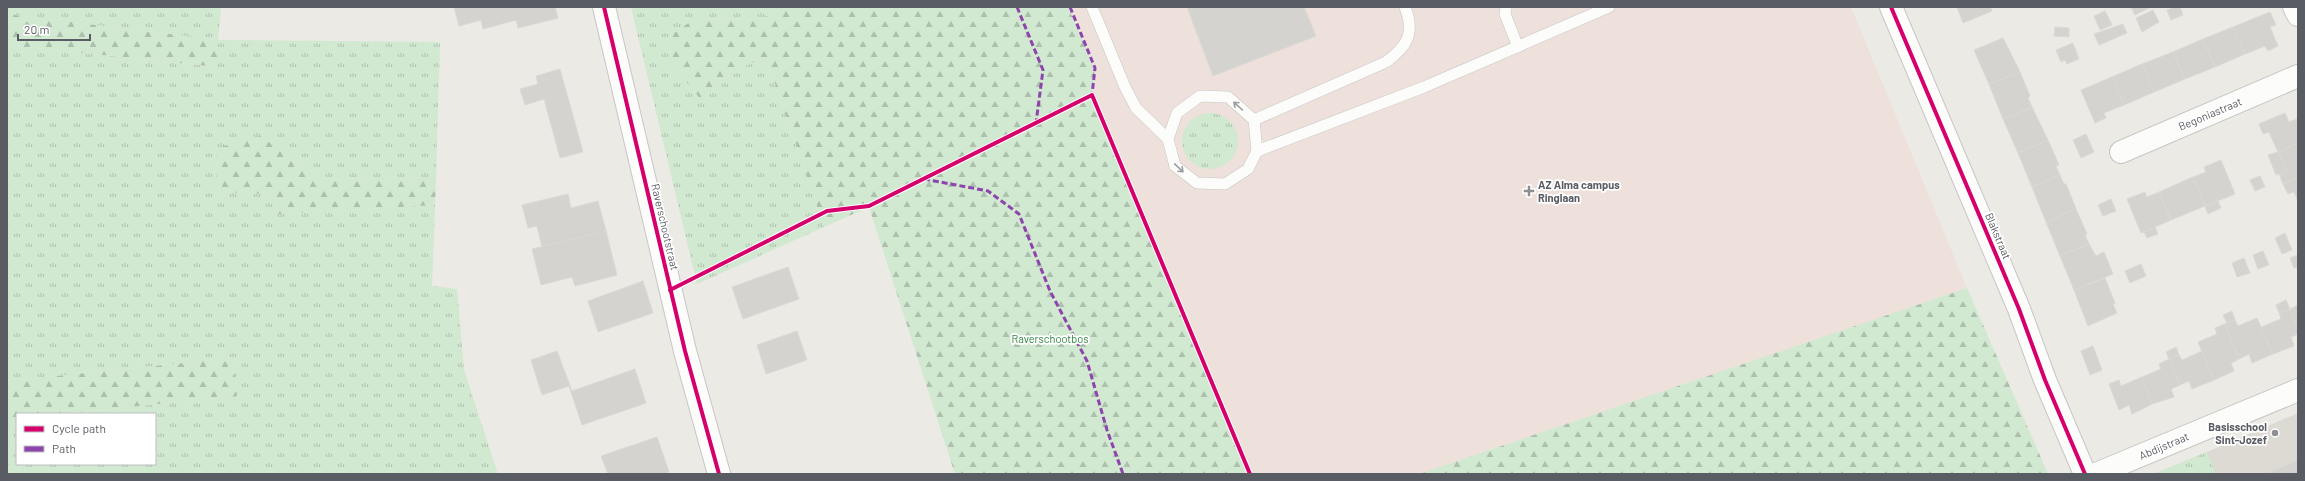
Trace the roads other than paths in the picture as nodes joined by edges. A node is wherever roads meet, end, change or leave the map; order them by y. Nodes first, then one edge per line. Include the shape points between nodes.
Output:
1 (604, 7) edge
2 (1092, 7) edge
3 (1405, 7) edge
4 (1506, 7) edge
5 (1609, 7) edge
6 (1892, 7) edge
7 (2294, 7) edge
8 (2298, 15) edge
9 (1518, 47) junction
10 (2298, 76) edge
11 (1254, 120) junction
12 (1168, 139) junction
13 (1257, 151) junction
14 (2121, 152) dead end
15 (2298, 390) edge
16 (719, 474) edge
17 (2085, 474) edge
18 (2096, 474) edge

1 - 16 street, Raverschootstraat via 683,343
2 - 12 lane via 1136,108
3 - 11 lane via 1411,22 1408,38 1400,52 1386,62
4 - 9 lane via 1505,14
5 - 9 lane
6 - 17 street, Blakstraat via 2019,309 2045,380
7 - 8 street
9 - 13 lane via 1384,103
10 - 14 street, Begoniastraat
11 -> 12 lane via 1228,97 1200,96 1177,113
11 - 13 lane
12 -> 13 lane via 1175,166 1197,183 1225,184 1248,169
15 - 18 street, Abdijstraat

